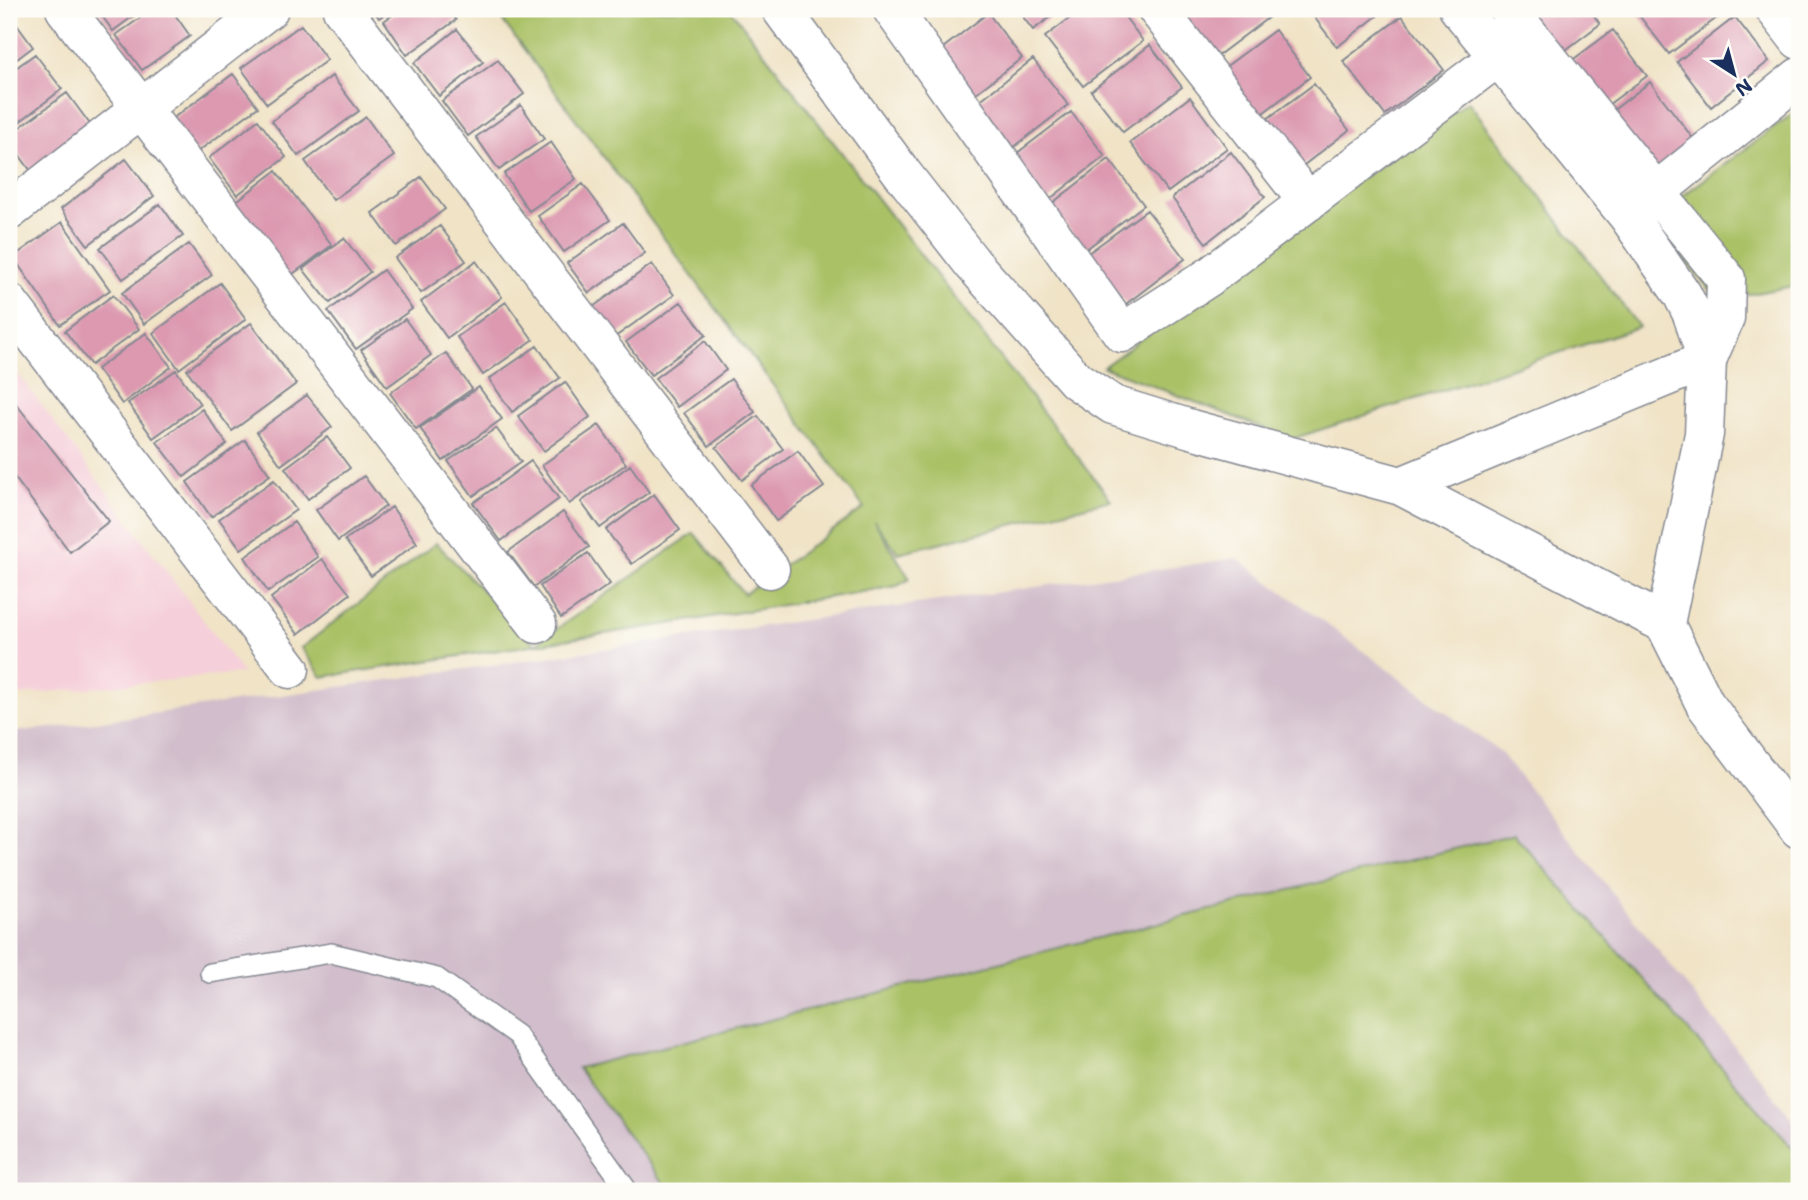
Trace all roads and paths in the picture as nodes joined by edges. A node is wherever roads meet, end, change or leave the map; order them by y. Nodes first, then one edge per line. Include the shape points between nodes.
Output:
1 (65, 9) edge
2 (270, 9) edge
3 (342, 9) edge
4 (781, 9) edge
5 (893, 9) edge
6 (1157, 9) edge
7 (1459, 9) edge
8 (1508, 9) edge
9 (1774, 9) edge
10 (1799, 40) edge
11 (1498, 57) junction
12 (1799, 77) edge
13 (143, 108) junction
14 (1308, 202) junction
15 (1642, 204) junction
16 (9, 211) edge
17 (9, 303) edge
18 (1707, 360) junction
19 (1401, 486) junction
20 (769, 569) dead end
21 (537, 624) dead end
22 (1665, 624) junction
23 (290, 669) dead end
24 (1799, 829) edge
25 (210, 973) dead end
26 (628, 1191) edge

1 - 13 street
2 - 13 street
3 - 20 street
4 - 19 street via 973,264 1076,380 1113,405
5 - 14 street via 1122,333 1209,278
6 - 14 street
7 - 11 street
8 - 15 street
9 - 10 street
11 - 14 street
11 - 15 street
12 - 15 street
13 - 16 street
13 - 21 street
15 - 18 street via 1692,314
17 - 23 street
18 - 19 street
18 - 22 street via 1704,434
19 - 22 street
22 - 24 street via 1705,704
25 - 26 lane via 331,953 437,978 517,1035

